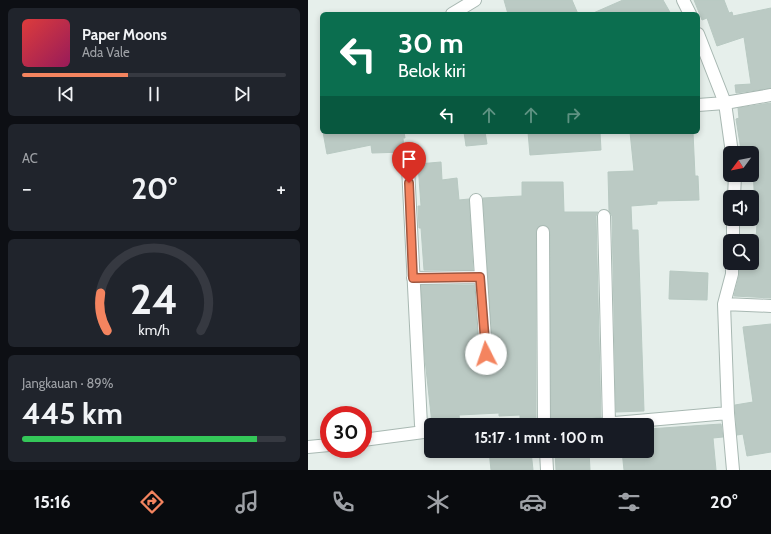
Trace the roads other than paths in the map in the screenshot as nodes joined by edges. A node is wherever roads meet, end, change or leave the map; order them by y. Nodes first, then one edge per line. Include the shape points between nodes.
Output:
1 (475, 0) edge
2 (684, 0) edge
3 (455, 12) edge
4 (689, 12) edge
5 (700, 39) edge
6 (771, 95) edge
7 (726, 103) junction
8 (700, 105) edge
9 (731, 146) edge
10 (408, 168) dead end
11 (476, 200) dead end
12 (604, 216) dead end
13 (543, 232) dead end
14 (732, 270) edge
15 (480, 277) junction
16 (413, 278) junction
17 (724, 304) junction
18 (771, 306) edge
19 (486, 354) dead end
20 (728, 413) junction
21 (544, 418) edge
22 (609, 418) edge
23 (654, 419) edge
24 (424, 427) edge
25 (424, 432) edge
26 (372, 439) edge
27 (320, 446) edge
28 (308, 447) edge
29 (547, 458) edge
30 (548, 470) edge
31 (734, 470) edge

1 - 3 street
2 - 4 street
5 - 7 street
6 - 7 street
7 - 8 street
7 - 9 street
10 - 16 street
11 - 15 street
12 - 22 street
13 - 21 street
14 - 17 street
15 - 16 street
15 - 19 street
16 - 24 street via 421,425
17 - 18 street
17 - 20 street
20 - 23 street
20 - 31 street
25 - 26 street
27 - 28 street
29 - 30 street

